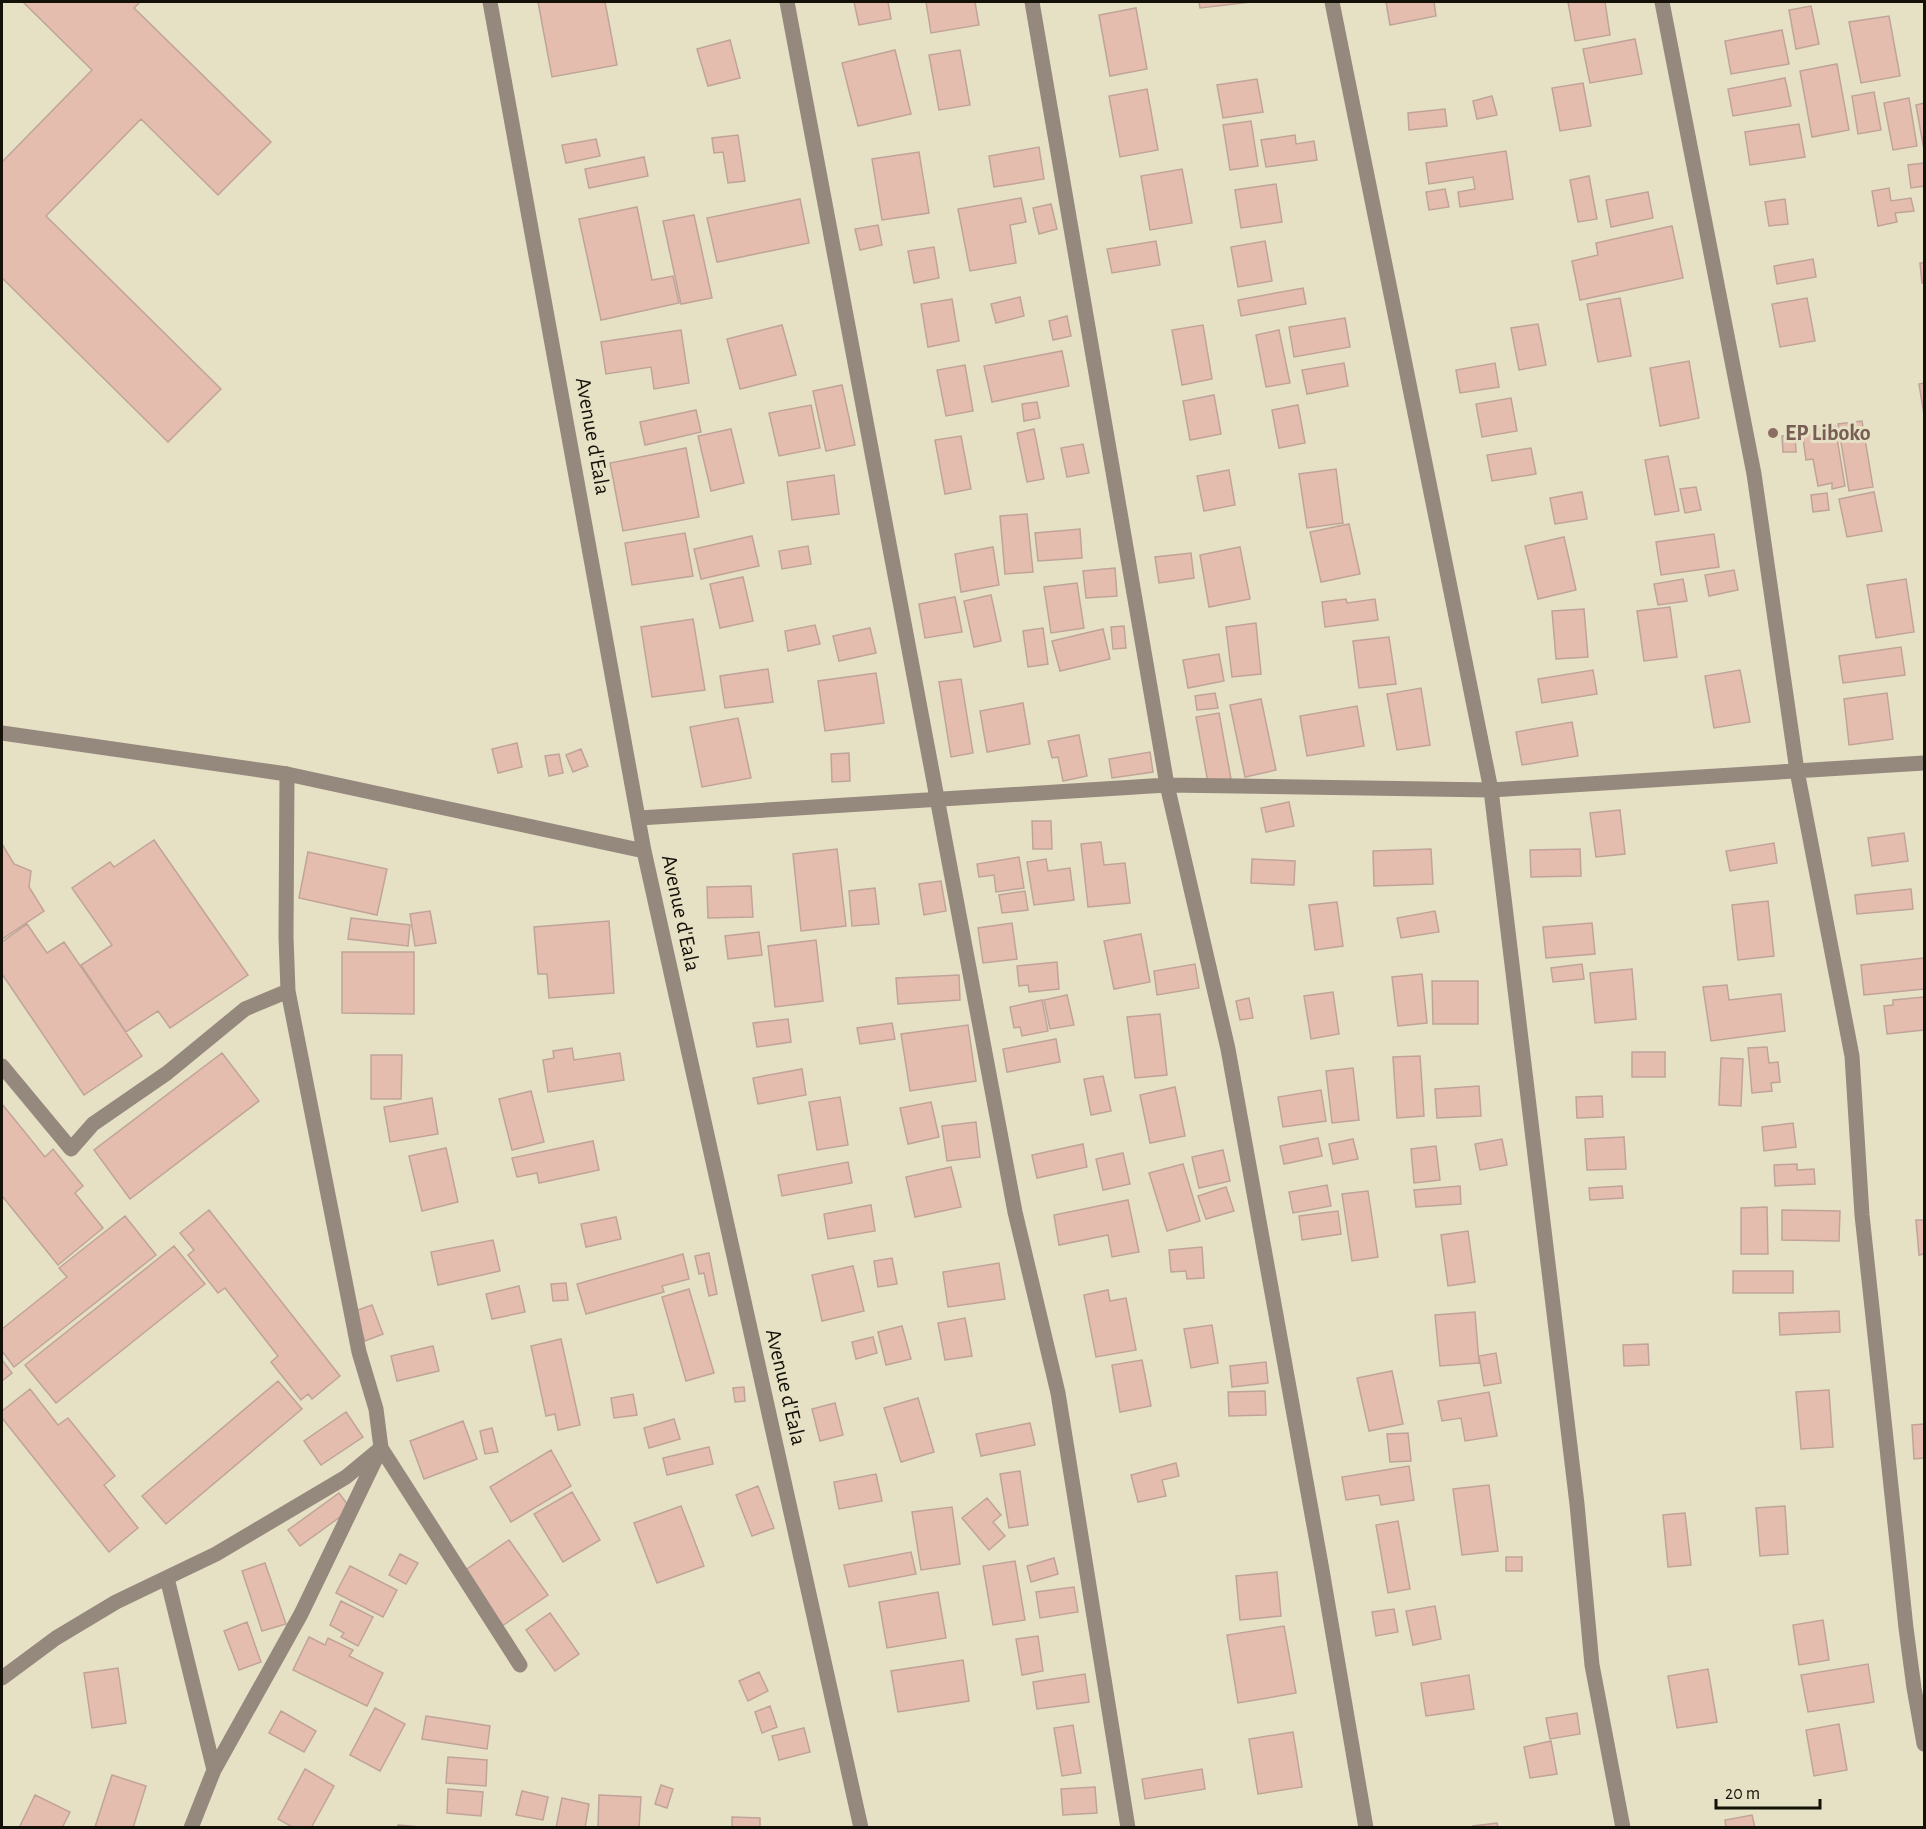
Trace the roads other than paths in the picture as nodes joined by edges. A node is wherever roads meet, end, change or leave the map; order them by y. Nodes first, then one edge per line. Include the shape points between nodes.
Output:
1 (490, 2) edge
2 (787, 2) edge
3 (1032, 2) edge
4 (1332, 2) edge
5 (1662, 2) edge
6 (2, 733) edge
7 (1924, 763) edge
8 (1797, 771) junction
9 (287, 774) junction
10 (1167, 784) junction
11 (1491, 789) junction
12 (938, 800) junction
13 (639, 818) junction
14 (644, 851) junction
15 (288, 991) junction
16 (2, 1066) edge
17 (381, 1448) junction
18 (167, 1578) junction
19 (520, 1665) dead end
20 (2, 1678) edge
21 (1924, 1744) edge
22 (214, 1770) junction
23 (857, 1823) edge
24 (191, 1827) edge
25 (1128, 1827) edge
26 (1366, 1827) edge
27 (1623, 1827) edge

1 - 13 street, Avenue d'Eala
2 - 12 street
3 - 10 street
4 - 11 street
5 - 8 street via 1754,474
6 - 9 street
7 - 8 street
8 - 11 street
8 - 21 street via 1852,1056 1862,1215 1876,1349 1906,1628
9 - 14 street
9 - 15 street
10 - 11 street
10 - 12 street
10 - 26 street via 1228,1049
11 - 27 street via 1577,1504 1592,1665
12 - 13 street
12 - 25 street via 1016,1212 1058,1393
13 - 14 street, Avenue d'Eala
14 - 23 street, Avenue d'Eala
15 - 16 street via 245,1009 167,1073 93,1124 71,1149
15 - 17 street
17 - 18 street via 346,1477 216,1554
17 - 19 street
17 - 22 street via 302,1614
18 - 20 street via 116,1602 56,1638
18 - 22 street
22 - 24 street

